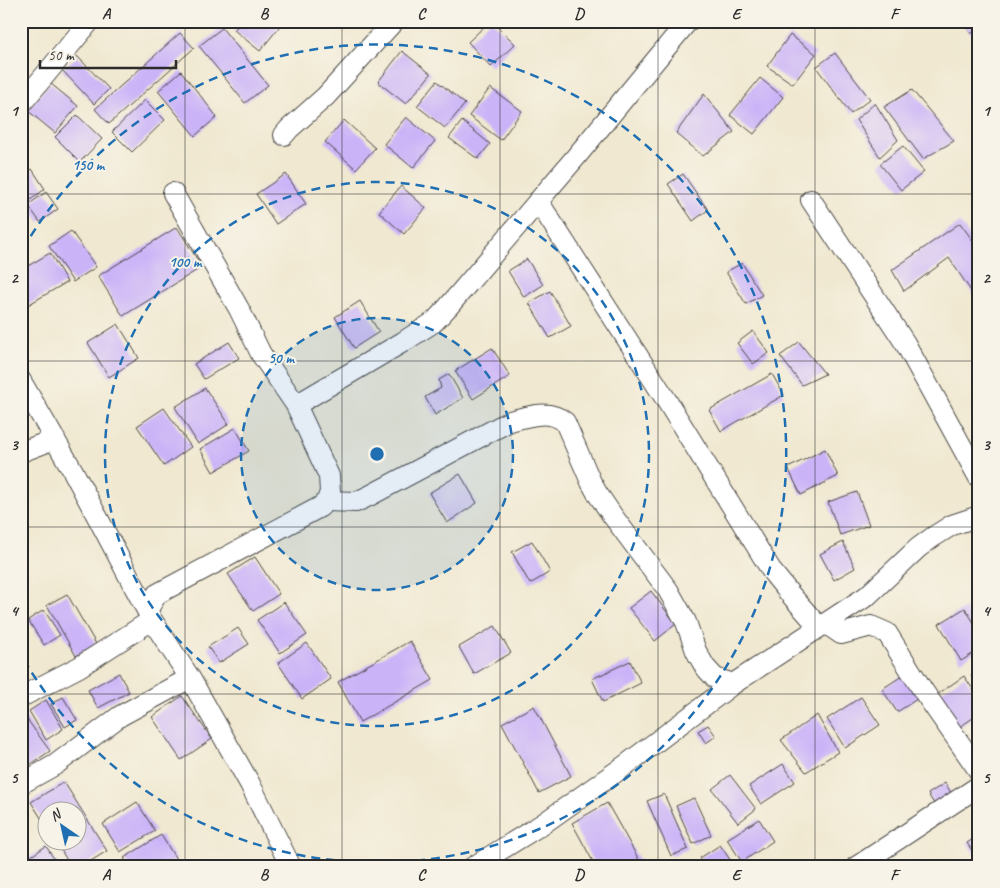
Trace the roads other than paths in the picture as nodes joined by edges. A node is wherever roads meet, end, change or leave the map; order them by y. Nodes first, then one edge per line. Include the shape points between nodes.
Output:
1 (90, 21) edge
2 (394, 21) edge
3 (688, 21) edge
4 (21, 104) edge
5 (284, 135) dead end
6 (173, 193) dead end
7 (811, 200) dead end
8 (538, 201) junction
9 (21, 381) edge
10 (296, 405) junction
11 (55, 439) junction
12 (21, 452) edge
13 (979, 478) edge
14 (327, 500) junction
15 (979, 516) edge
16 (152, 608) junction
17 (822, 625) junction
18 (190, 678) junction
19 (733, 684) junction
20 (21, 696) edge
21 (979, 771) edge
22 (21, 784) edge
23 (979, 786) edge
24 (290, 867) edge
25 (473, 867) edge
26 (856, 867) edge

1 - 4 street
2 - 5 street via 326,96
3 - 8 street
6 - 10 street via 261,354
7 - 13 street via 905,343
8 - 10 street via 434,322
8 - 17 street via 773,573
9 - 11 street
10 - 14 street via 329,476
11 - 12 street
11 - 16 street via 137,592
14 - 16 street
14 - 19 street via 356,502 510,421 529,415 560,418 565,422 597,493 668,590 705,667 715,678
15 - 17 street via 952,525 933,537 867,596
16 - 18 street
16 - 20 street via 79,667
17 - 19 street
17 - 21 street via 841,634 871,626 887,633
18 - 22 street via 120,716 55,765
18 - 24 street via 250,784
19 - 25 street via 544,823
23 - 26 street

